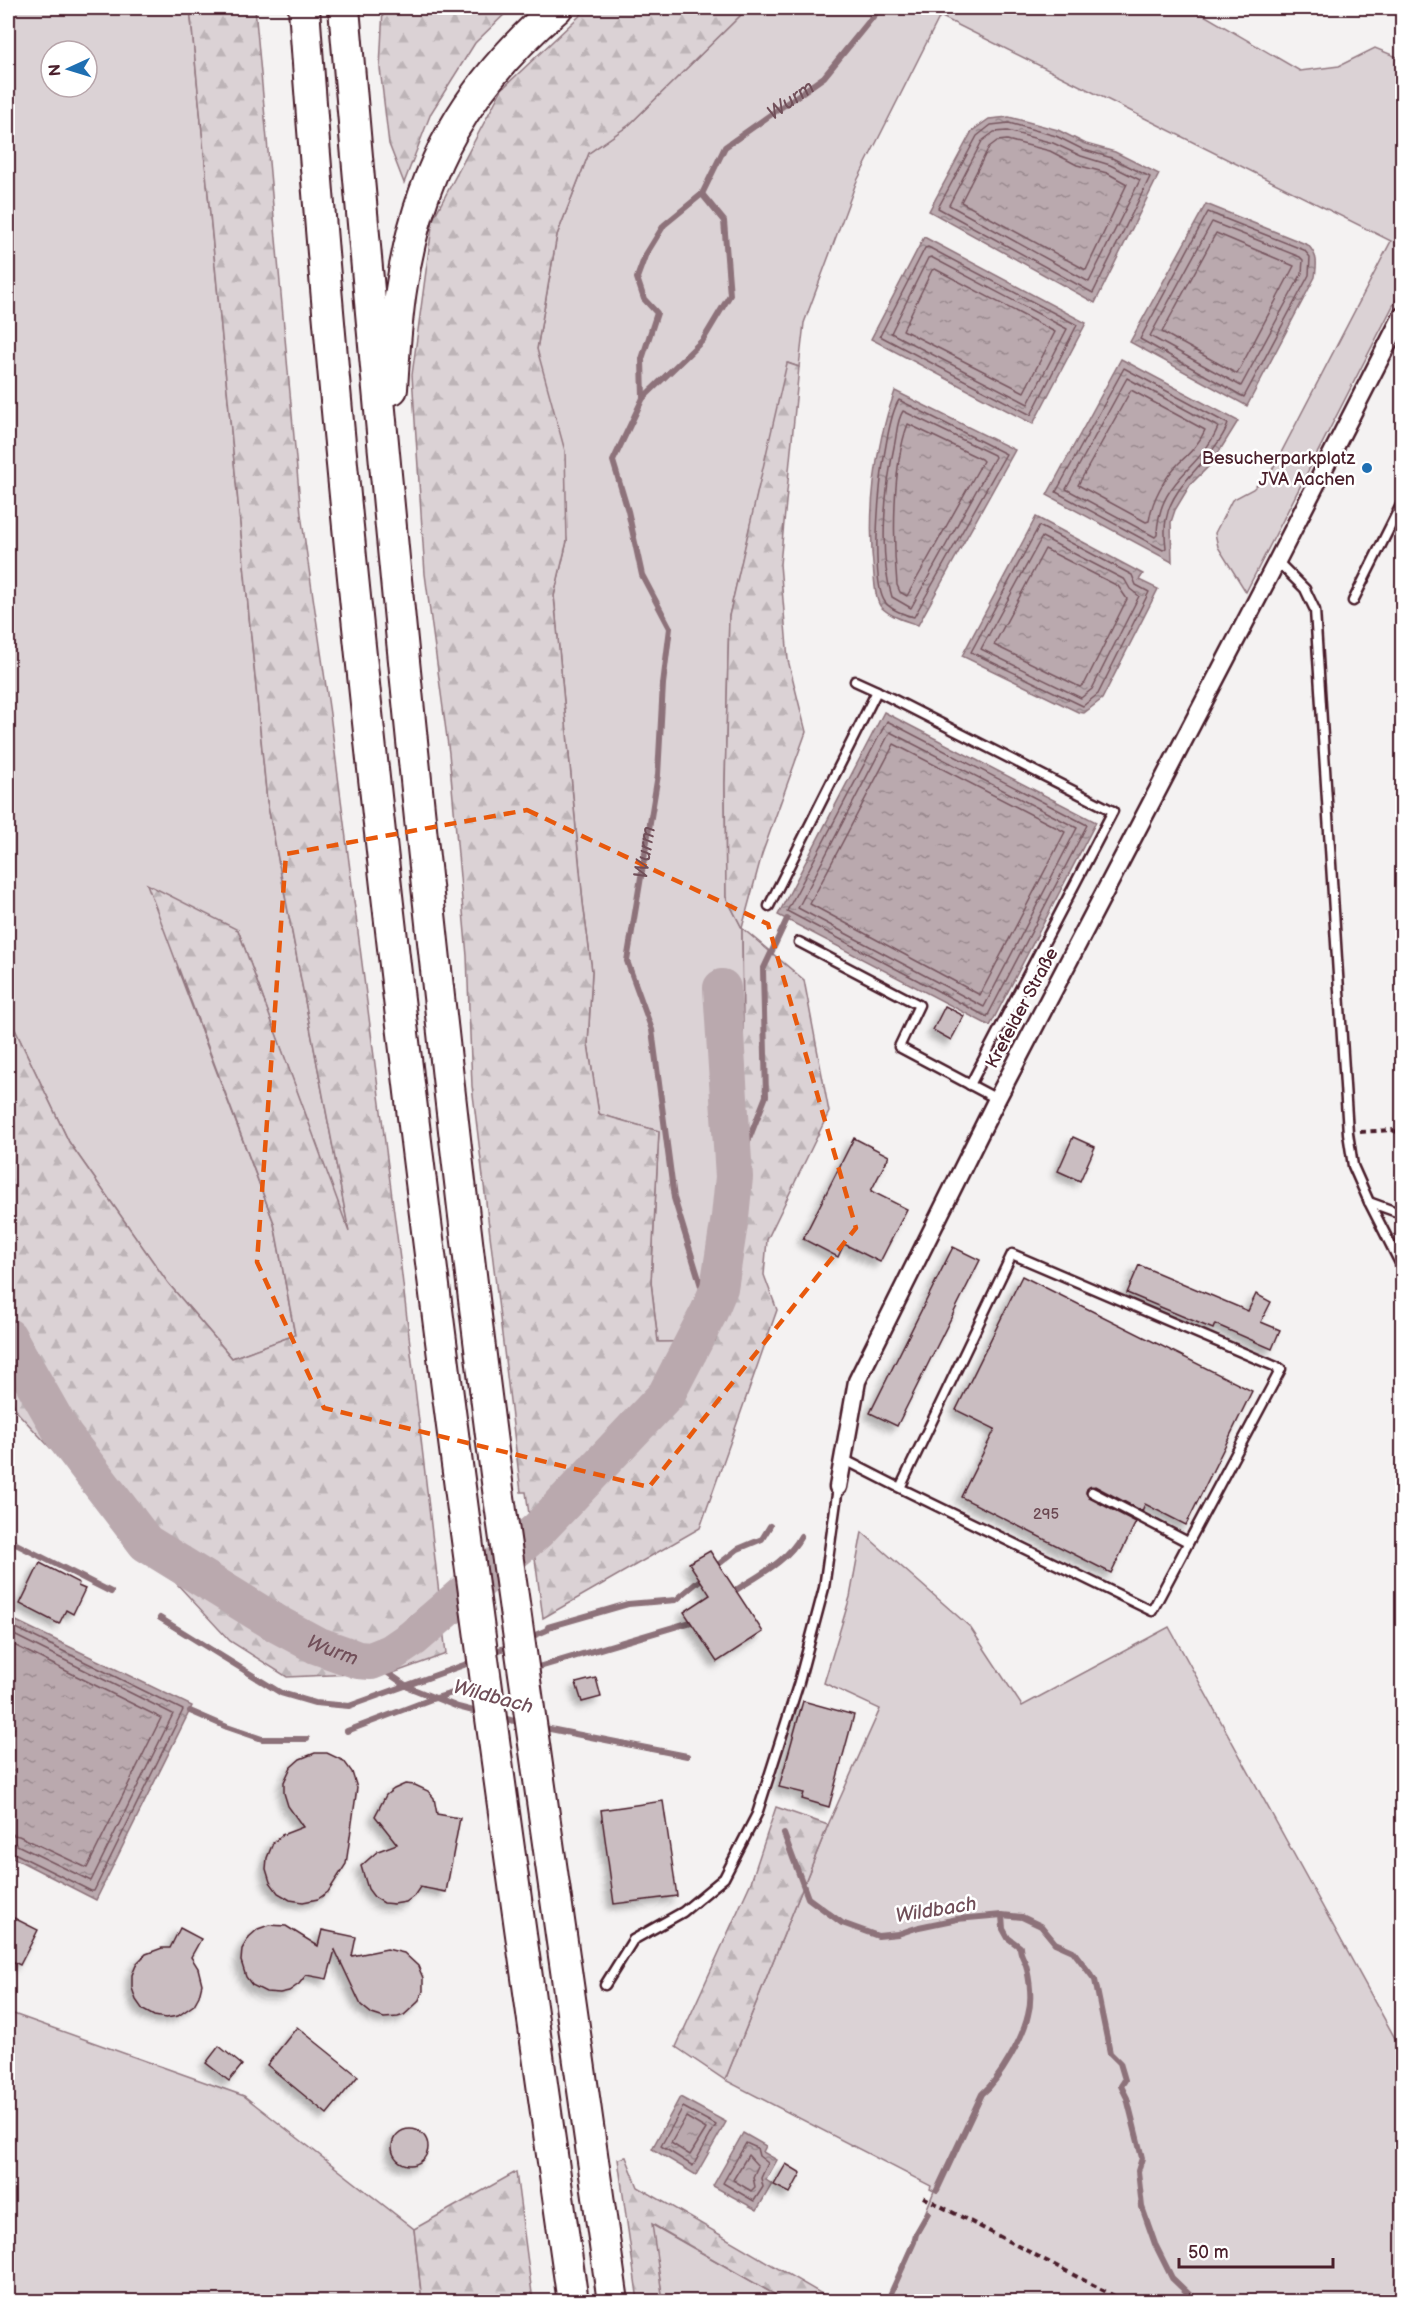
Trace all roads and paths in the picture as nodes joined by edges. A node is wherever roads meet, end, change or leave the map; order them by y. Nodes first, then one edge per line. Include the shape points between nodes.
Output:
1 (291, 8) edge
2 (304, 8) edge
3 (344, 8) edge
4 (556, 8) edge
5 (309, 85) junction
6 (1402, 316) edge
7 (385, 479) junction
8 (1402, 503) edge
9 (1277, 561) junction
10 (1353, 601) dead end
11 (855, 681) dead end
12 (877, 692) junction
13 (770, 906) dead end
14 (799, 942) dead end
15 (970, 1085) junction
16 (997, 1099) junction
17 (1348, 1132) junction
18 (1402, 1134) edge
19 (1369, 1202) junction
20 (1402, 1214) edge
21 (1402, 1267) edge
22 (843, 1459) junction
23 (838, 1487) joint
24 (900, 1488) junction
25 (1092, 1492) dead end
26 (1188, 1542) junction
27 (605, 1985) dead end
28 (923, 2197) dead end
29 (573, 2301) edge
30 (613, 2301) edge
31 (1126, 2301) edge

1 - 5 highway
2 - 5 highway
3 - 7 highway
4 - 7 highway via 505,56 474,96 445,143 424,192 402,284
5 - 29 highway via 361,675 460,1500
6 - 9 street, Krefelder Straße
7 - 30 highway via 446,1052 499,1495
8 - 10 lane
9 - 16 street, Krefelder Straße
9 - 17 lane via 1305,589 1315,610
11 - 12 lane
12 - 13 lane
12 - 15 lane via 1113,811
14 - 15 lane via 920,1005 899,1047
15 - 16 lane
16 - 22 street, Krefelder Straße via 857,1381
17 - 18 path via 1392,1130
17 - 19 lane via 1353,1166
19 - 20 lane
19 - 21 lane
22 - 23 street, Krefelder Straße
22 - 24 lane
23 - 27 lane via 824,1588 757,1814 724,1878 683,1912 633,1940
24 - 26 lane via 1152,1611
24 - 26 lane via 1012,1254 1281,1369
25 - 26 lane
28 - 31 path

